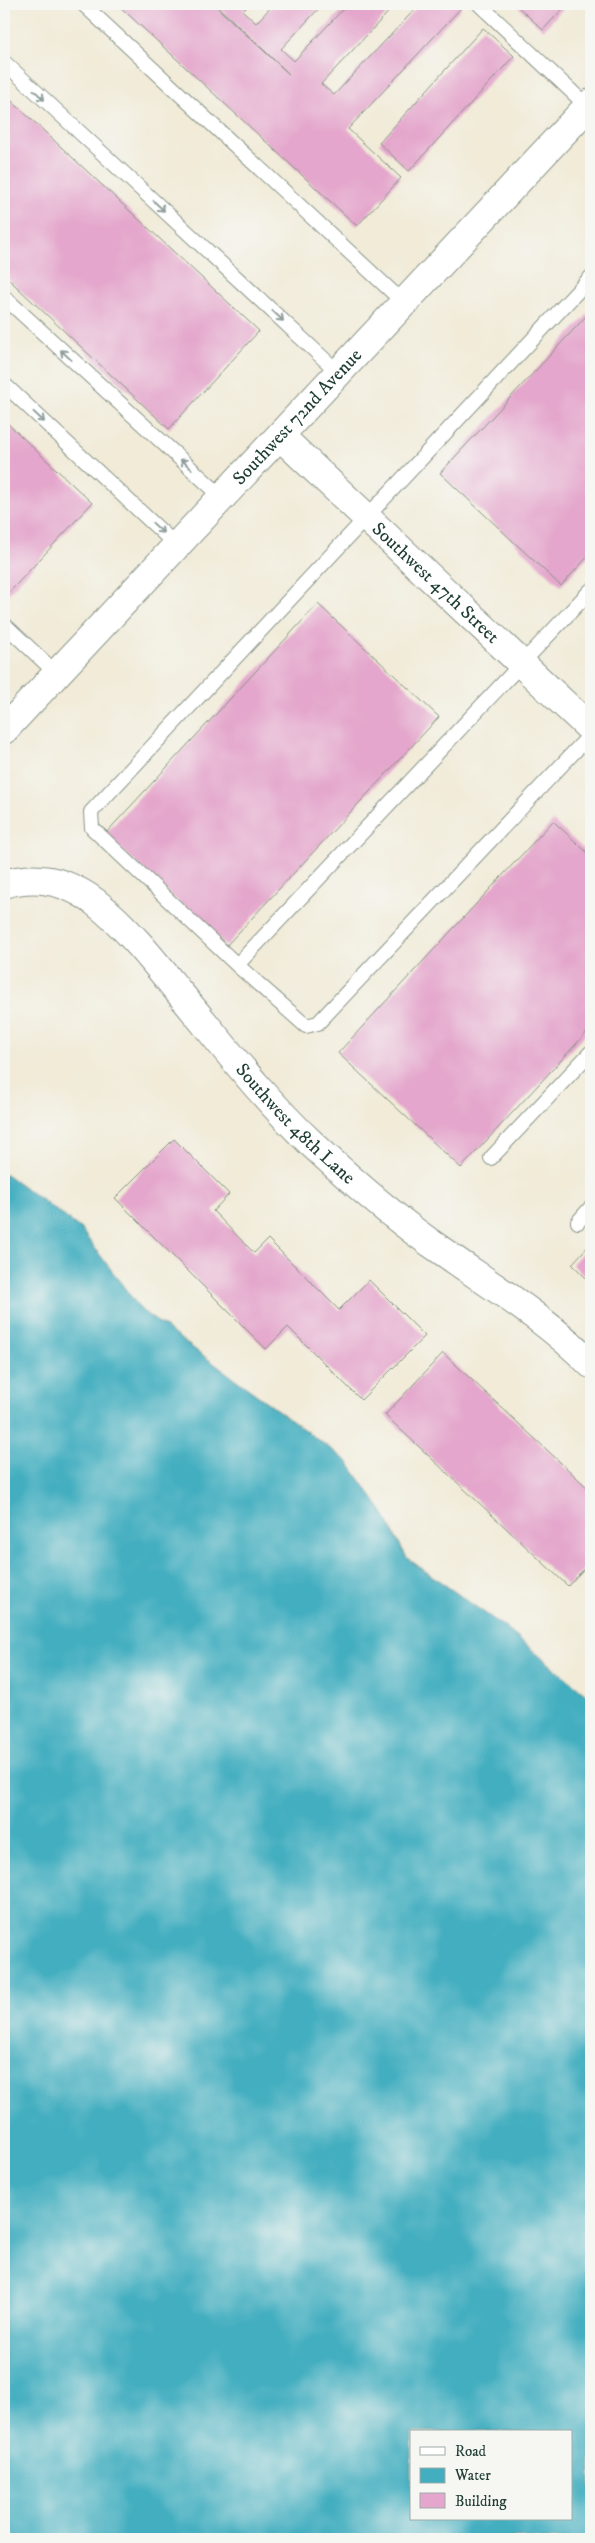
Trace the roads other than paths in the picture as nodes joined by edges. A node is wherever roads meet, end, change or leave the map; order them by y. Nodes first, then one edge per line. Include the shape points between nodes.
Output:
1 (83, 4) edge
2 (479, 4) edge
3 (4, 62) edge
4 (590, 105) edge
5 (591, 277) edge
6 (4, 297) edge
7 (403, 302) junction
8 (339, 372) junction
9 (4, 384) edge
10 (280, 436) junction
11 (222, 497) junction
12 (366, 517) junction
13 (177, 546) junction
14 (591, 590) edge
15 (4, 624) edge
16 (522, 664) junction
17 (57, 674) junction
18 (591, 729) edge
19 (4, 730) edge
20 (591, 734) edge
21 (11, 882) edge
22 (238, 964) junction
23 (591, 1052) edge
24 (492, 1158) dead end
25 (591, 1208) edge
26 (578, 1222) dead end
27 (591, 1364) edge

1 - 7 lane
2 - 4 lane
3 -> 8 lane
4 - 7 street, Southwest 72nd Avenue
5 - 12 lane
11 -> 6 lane
7 - 8 street, Southwest 72nd Avenue
8 - 10 street, Southwest 72nd Avenue
9 -> 13 lane
10 - 11 street, Southwest 72nd Avenue
10 - 12 street, Southwest 47th Street
11 - 13 street, Southwest 72nd Avenue
12 - 16 street, Southwest 47th Street
12 - 22 lane via 92,812 92,828
13 - 17 street, Southwest 72nd Avenue
14 - 16 lane
15 - 17 lane
16 - 18 street, Southwest 47th Street
16 - 22 lane
17 - 19 street, Southwest 72nd Avenue
20 - 22 lane via 318,1023 306,1026
21 - 27 street, Southwest 48th Lane via 36,878 57,882 80,892 114,918 157,965 265,1098 313,1145 414,1231 542,1320
23 - 24 lane
25 - 26 lane

